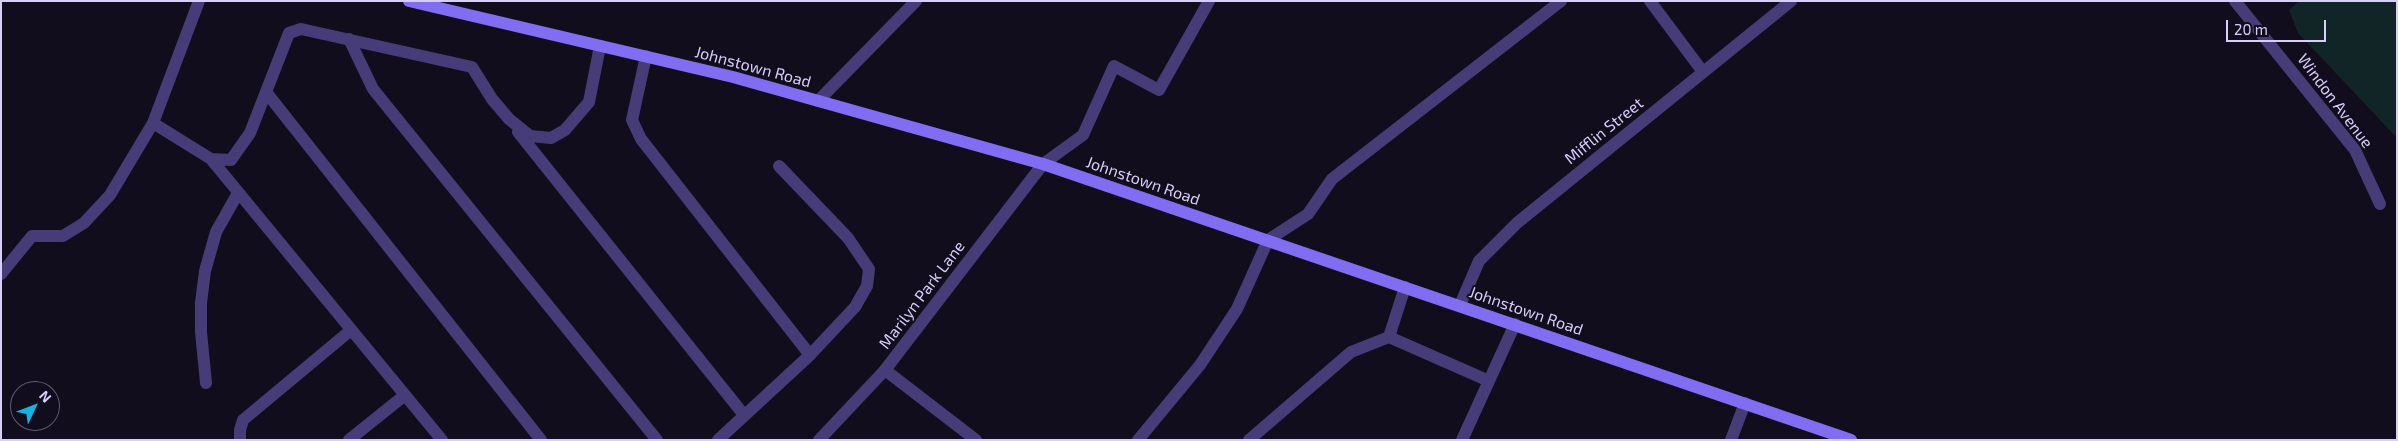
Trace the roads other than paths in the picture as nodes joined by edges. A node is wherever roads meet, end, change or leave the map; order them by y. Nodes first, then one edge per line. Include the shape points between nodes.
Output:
1 (200, 1) edge
2 (409, 1) edge
3 (916, 1) edge
4 (1209, 1) edge
5 (1561, 1) edge
6 (1650, 1) edge
7 (1791, 1) edge
8 (2235, 1) edge
9 (349, 39) junction
10 (600, 46) junction
11 (646, 56) junction
12 (1704, 72) junction
13 (266, 92) junction
14 (818, 101) junction
15 (508, 119) junction
16 (153, 123) junction
17 (211, 159) junction
18 (1043, 164) junction
19 (779, 166) dead end
20 (238, 193) junction
21 (2380, 204) dead end
22 (1268, 240) junction
23 (1, 274) edge
24 (1405, 287) junction
25 (1460, 305) junction
26 (1515, 324) junction
27 (351, 330) junction
28 (1389, 337) junction
29 (810, 355) junction
30 (886, 370) junction
31 (1489, 381) junction
32 (206, 383) dead end
33 (405, 395) junction
34 (1745, 403) junction
35 (744, 416) junction
36 (821, 439) edge
37 (240, 440) edge
38 (349, 440) edge
39 (442, 440) edge
40 (541, 440) edge
41 (657, 440) edge
42 (718, 440) edge
43 (976, 440) edge
44 (1138, 440) edge
45 (1249, 440) edge
46 (1462, 440) edge
47 (1731, 440) edge
48 (1851, 440) edge

1 - 16 street
2 - 10 main road, Johnstown Road
3 - 14 street
4 - 18 street, Marilyn Park Lane via 1159,90 1114,66 1083,134
5 - 22 street via 1332,180 1308,214
6 - 12 street
7 - 12 street, Mifflin Street
8 - 21 street, Windon Avenue via 2355,150
9 - 13 street via 301,29 289,32
9 - 15 street via 472,67
9 - 41 street via 373,89
10 - 11 main road, Johnstown Road
10 - 15 street via 588,102 565,130 550,138 530,136
11 - 14 main road, Johnstown Road
11 - 29 street via 632,120 641,139
12 - 25 street, Mifflin Street via 1517,223 1479,261
13 - 17 street via 250,133 231,160
13 - 40 street
14 - 18 main road, Johnstown Road
15 - 35 street
16 - 17 street
16 - 23 street via 110,195 84,223 63,236 32,236
17 - 20 street
18 - 22 main road, Johnstown Road
18 - 30 street, Marilyn Park Lane
19 - 29 street via 848,238 869,269 867,286 854,307
20 - 27 street
20 - 32 street via 216,232 205,271 201,332
22 - 24 main road, Johnstown Road
22 - 44 street via 1237,309 1200,365
24 - 25 main road, Johnstown Road
24 - 28 street
25 - 26 main road, Johnstown Road
26 - 31 street
26 - 34 main road, Johnstown Road
27 - 33 street
27 - 37 street via 249,414 243,420
28 - 31 street
28 - 45 street via 1351,352
29 - 35 street
30 - 36 street, Marilyn Park Lane
30 - 43 street
31 - 46 street
33 - 38 street
33 - 39 street
34 - 47 street
34 - 48 main road, Johnstown Road
35 - 42 street

